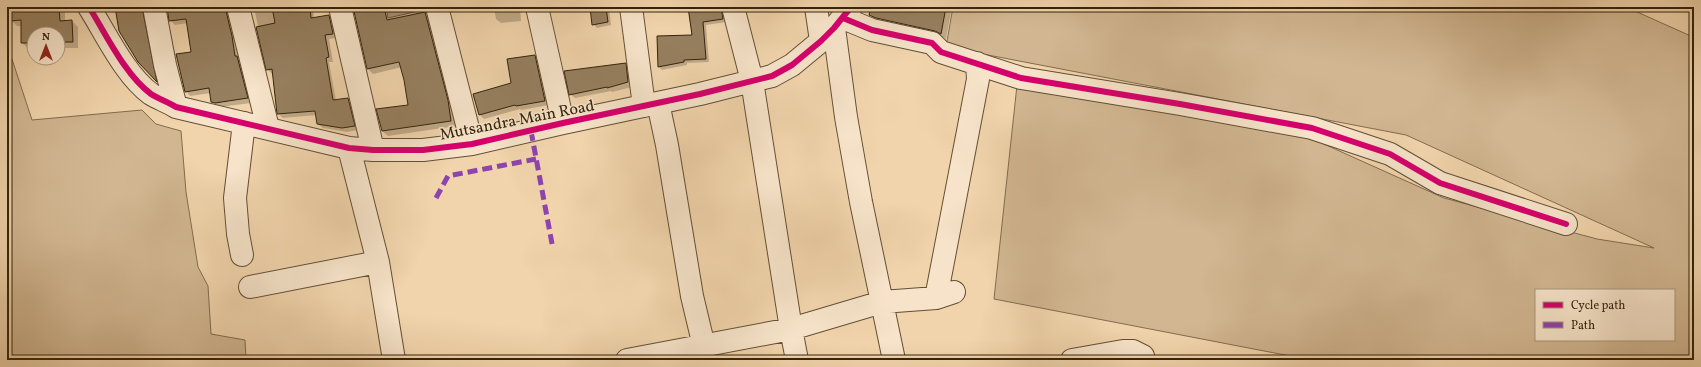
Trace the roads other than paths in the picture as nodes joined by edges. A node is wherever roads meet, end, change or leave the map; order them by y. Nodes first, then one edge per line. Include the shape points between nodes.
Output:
1 (89, 7) edge
2 (154, 7) edge
3 (238, 7) edge
4 (340, 7) edge
5 (438, 7) edge
6 (537, 7) edge
7 (631, 7) edge
8 (733, 7) edge
9 (816, 7) edge
10 (837, 24) edge
11 (977, 63) junction
12 (752, 81) junction
13 (651, 105) junction
14 (176, 107) junction
15 (244, 123) junction
16 (564, 123) junction
17 (268, 128) junction
18 (472, 144) junction
19 (349, 148) junction
20 (373, 150) junction
21 (1566, 224) dead end
22 (242, 255) dead end
23 (378, 262) junction
24 (250, 287) dead end
25 (882, 302) junction
26 (791, 329) junction
27 (706, 352) edge
28 (394, 360) edge
29 (627, 360) edge
30 (798, 360) edge
31 (894, 360) edge
32 (1072, 360) edge
33 (1144, 360) edge

1 - 14 street, Mutsandra Main Road via 137,81 151,94
2 - 14 street
3 - 17 street
4 - 20 street
5 - 18 street
6 - 16 street
7 - 13 street
8 - 12 street
9 - 10 street
10 - 11 street via 932,43 941,52
10 - 12 street, Mutsandra Main Road via 792,65 772,76
10 - 25 street via 846,117
11 - 21 street via 1021,78 1312,128 1390,154 1440,183
11 - 25 street via 978,79 945,295
12 - 13 street, Mutsandra Main Road
12 - 26 street
13 - 16 street, Mutsandra Main Road
13 - 27 street via 667,146 692,296
14 - 15 street, Mutsandra Main Road
15 - 17 street, Mutsandra Main Road
15 - 22 street via 235,198
16 - 18 street, Mutsandra Main Road
17 - 19 street, Mutsandra Main Road
18 - 20 street, Mutsandra Main Road via 423,150
19 - 20 street, Mutsandra Main Road
19 - 23 street
23 - 24 street
23 - 28 street
25 - 26 street
25 - 31 street
26 - 27 street
26 - 30 street
27 - 29 street
32 - 33 street via 1123,351 1133,351 1143,356

